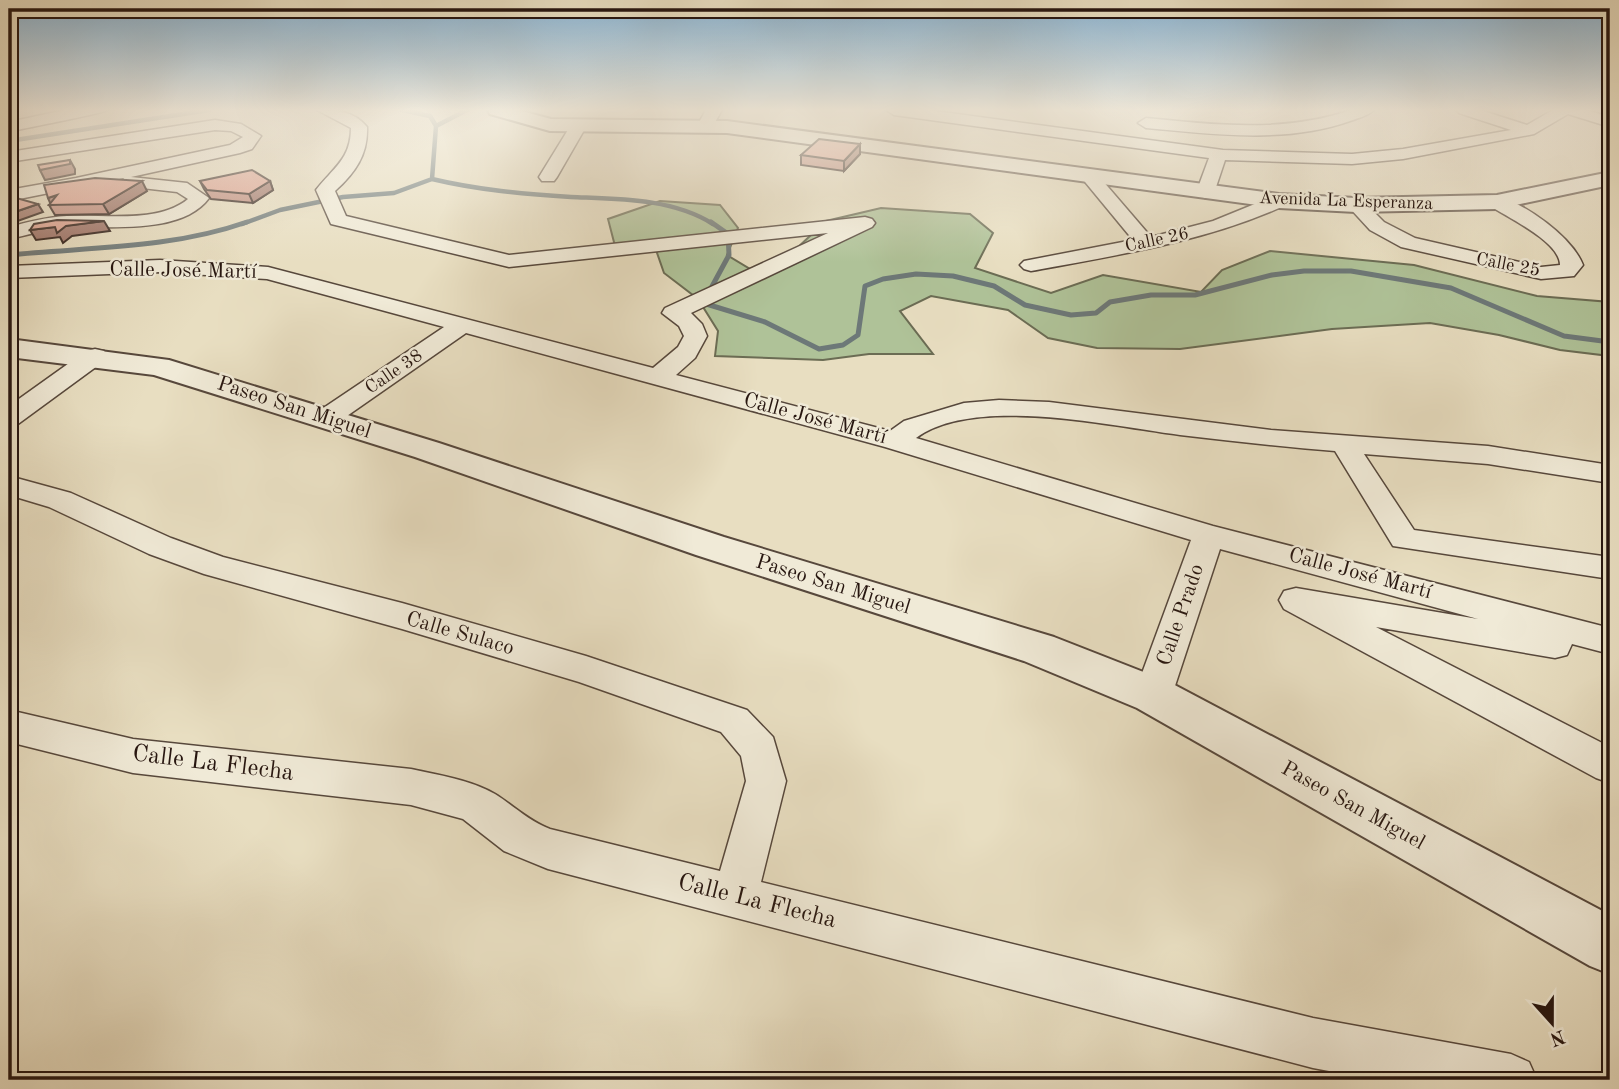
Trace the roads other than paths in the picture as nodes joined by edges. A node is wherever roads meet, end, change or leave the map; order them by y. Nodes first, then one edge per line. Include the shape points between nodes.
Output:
1 (180, 161) edge
2 (353, 161) edge
3 (558, 161) edge
4 (975, 161) edge
5 (1217, 161) edge
6 (548, 177) dead end
7 (1090, 177) junction
8 (1610, 179) edge
9 (82, 182) junction
10 (1205, 193) junction
11 (9, 195) edge
12 (1279, 201) junction
13 (1497, 202) junction
14 (1356, 205) junction
15 (9, 233) edge
16 (1146, 243) junction
17 (1031, 265) dead end
18 (9, 272) edge
19 (463, 325) junction
20 (9, 348) edge
21 (95, 356) junction
22 (659, 376) junction
23 (9, 418) edge
24 (325, 419) junction
25 (895, 441) junction
26 (1344, 444) junction
27 (1610, 474) edge
28 (9, 485) edge
29 (1209, 535) junction
30 (1610, 568) edge
31 (1610, 640) edge
32 (1610, 654) edge
33 (1153, 695) junction
34 (9, 726) edge
35 (1610, 766) edge
36 (734, 896) junction
37 (1610, 946) edge
38 (1511, 1080) edge

1 - 9 street
2 - 22 street via 325,190 338,220 509,261 865,223 673,313 687,319 696,331 696,340
3 - 6 street
4 - 7 street, Avenida La Esperanza
5 - 10 street
7 - 10 street, Avenida La Esperanza
7 - 16 street
8 - 13 street, Avenida La Esperanza
9 - 11 street
9 - 15 street via 114,180 181,187 200,198 181,212 162,216 66,222
10 - 12 street, Avenida La Esperanza
12 - 14 street, Avenida La Esperanza
12 - 16 street, Calle 26 via 1203,230
13 - 14 street, Avenida La Esperanza
13 - 14 street, Calle 25 via 1560,244 1572,265 1566,271 1541,273 1408,243 1377,226
16 - 17 street, Calle 26
18 - 19 street, Calle José Martí via 160,267 268,273
19 - 22 street, Calle José Martí
19 - 24 street, Calle 38
20 - 21 street, Paseo San Miguel
21 - 23 street
21 - 24 street, Paseo San Miguel via 158,366
22 - 25 street, Calle José Martí
24 - 33 street, Paseo San Miguel via 1039,649
25 - 26 street via 939,417 999,408
25 - 29 street, Calle José Martí
26 - 27 street via 1488,455
26 - 30 street via 1404,539
28 - 36 street, Calle Sulaco via 60,499 215,566 586,670 734,722 759,749 766,781
29 - 31 street, Calle José Martí
29 - 33 street, Calle Prado
32 - 35 street via 1296,600
33 - 37 street, Paseo San Miguel
34 - 36 street, Calle La Flecha via 133,755 445,794 478,806 519,837 548,849
36 - 38 street, Calle La Flecha via 1312,1043

